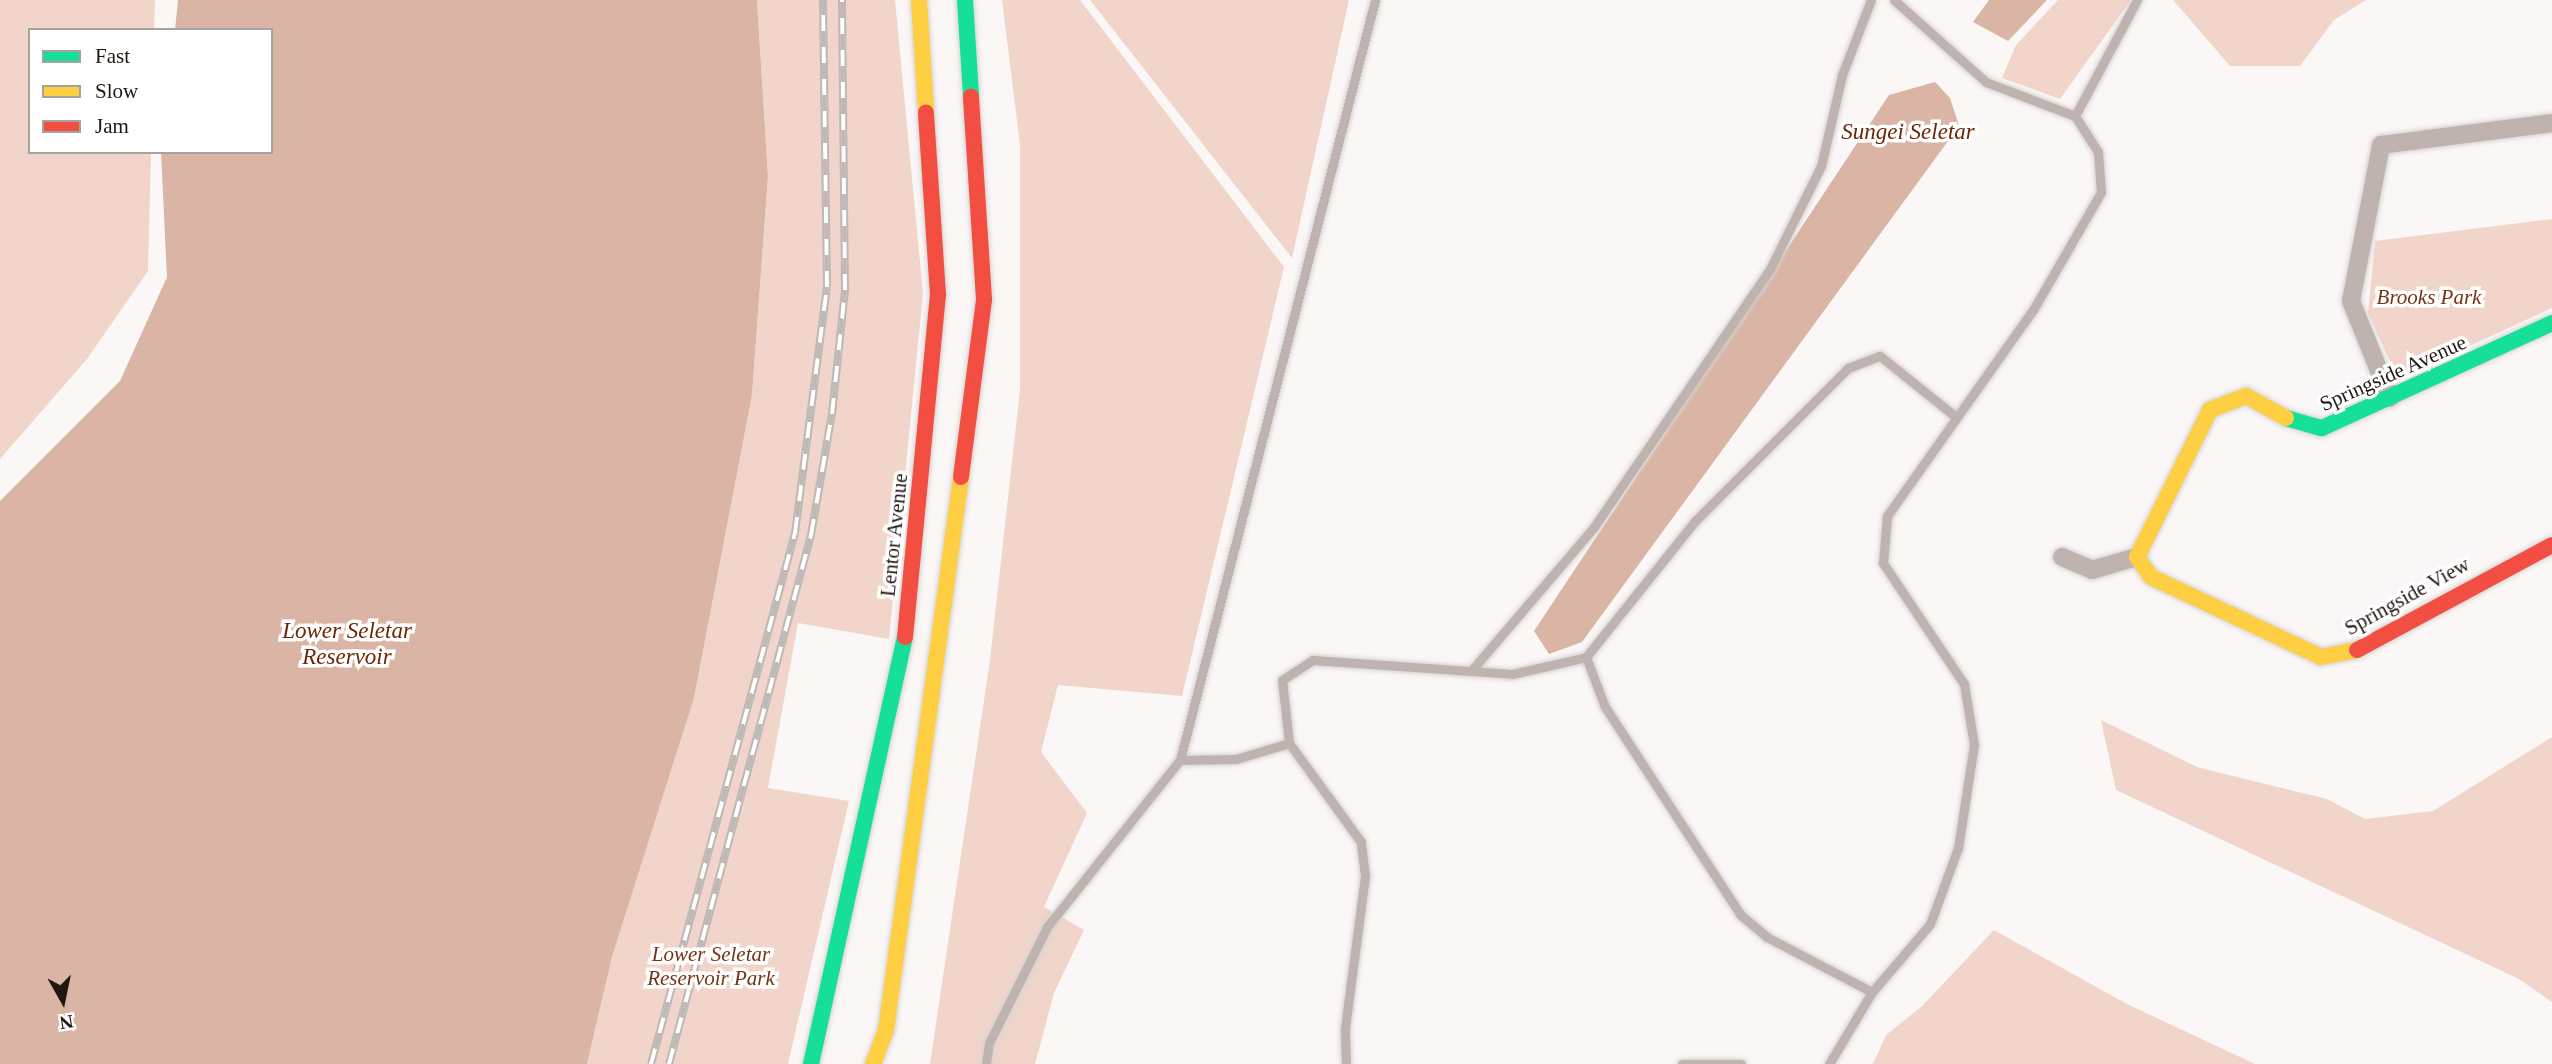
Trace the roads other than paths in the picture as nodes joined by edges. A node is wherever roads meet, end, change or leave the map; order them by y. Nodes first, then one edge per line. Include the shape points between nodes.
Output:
1 (919, 0) edge
2 (965, 0) edge
3 (1375, 0) edge
4 (1871, 0) edge
5 (1894, 0) edge
6 (2137, 0) edge
7 (2075, 116) junction
8 (2552, 123) edge
9 (2552, 323) edge
10 (2390, 398) junction
11 (1956, 417) junction
12 (2552, 545) edge
13 (2062, 557) dead end
14 (2137, 557) junction
15 (1586, 657) junction
16 (1471, 671) junction
17 (1289, 743) junction
18 (1180, 760) junction
19 (1872, 992) junction
20 (811, 1064) edge
21 (873, 1064) edge
22 (986, 1064) edge
23 (1346, 1064) edge
24 (1682, 1064) edge
25 (1741, 1064) edge
26 (1829, 1064) edge

1 - 20 main road, Lentor Avenue via 938,295 904,653
2 - 21 main road via 984,299 916,824 886,1030
3 - 18 lane via 1372,31
4 - 16 lane via 1852,43 1821,166 1770,270 1594,527
5 - 7 lane via 1986,82
6 - 7 lane
7 - 11 lane via 2098,152 2101,192 2033,310
8 - 10 street via 2381,145 2351,301
9 - 10 main road, Springside Avenue
10 - 14 main road, Springside Avenue via 2322,428 2304,427 2246,396 2221,401 2210,410
11 - 15 lane via 1880,356 1848,368 1694,522
11 - 19 lane via 1887,516 1881,540 1883,563 1964,684 1974,745 1958,848 1930,924
12 - 14 main road, Springside View via 2359,650 2321,657 2151,578
13 - 14 street via 2092,570
15 - 16 lane via 1512,674
15 - 19 lane via 1605,707 1740,914 1767,937
16 - 17 lane via 1313,660 1294,667 1280,693
17 - 18 lane via 1236,759
17 - 23 lane via 1361,842 1365,876 1345,1028
18 - 22 lane via 1047,927 989,1042
19 - 26 lane
24 - 25 lane

